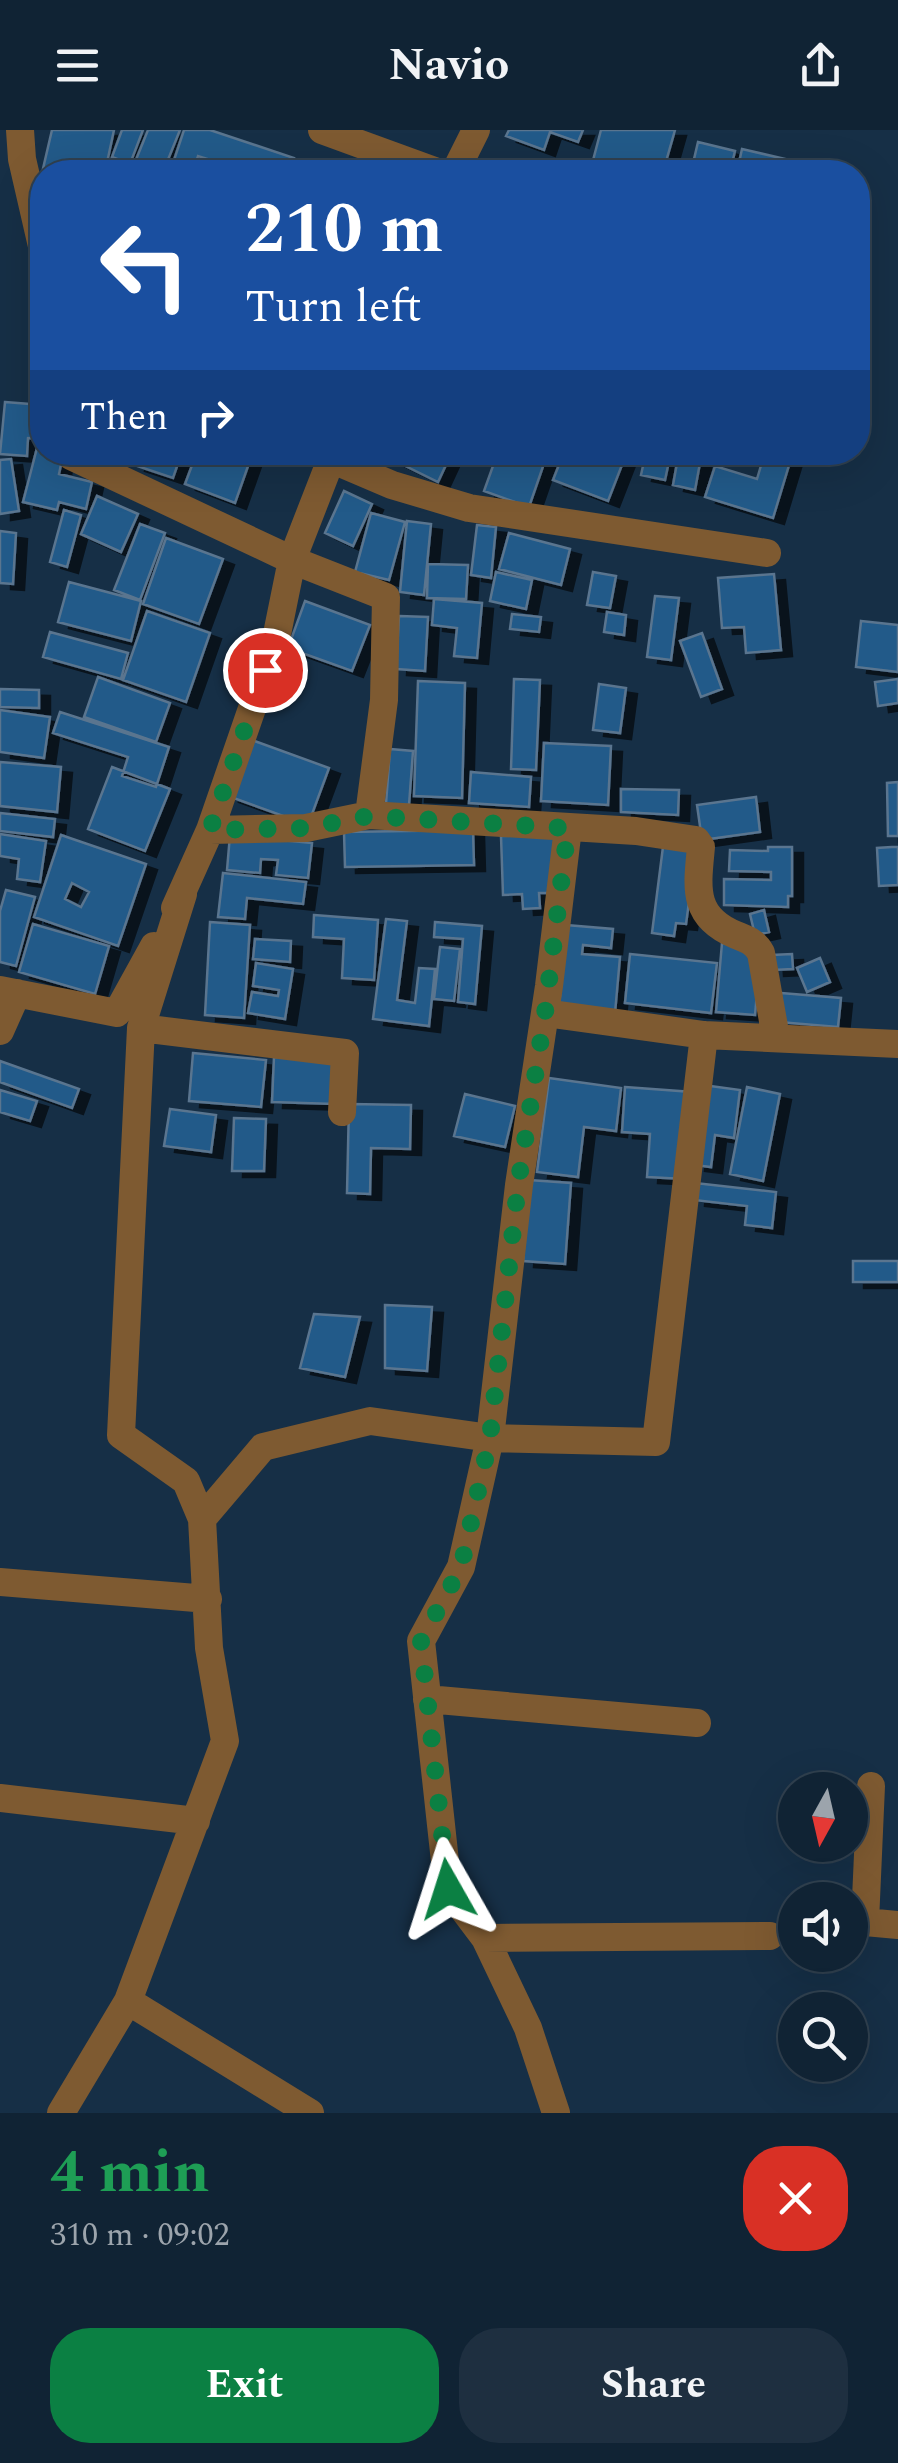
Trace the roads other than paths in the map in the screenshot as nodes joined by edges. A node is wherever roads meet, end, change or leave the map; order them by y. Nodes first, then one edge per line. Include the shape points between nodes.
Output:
1 (20, 130) edge
2 (322, 130) edge
3 (476, 130) edge
4 (404, 160) edge
5 (460, 160) edge
6 (30, 194) edge
7 (91, 465) edge
8 (329, 465) edge
9 (351, 465) edge
10 (767, 553) dead end
11 (292, 560) junction
12 (369, 816) junction
13 (568, 828) junction
14 (210, 830) junction
15 (182, 894) junction
16 (8, 992) edge
17 (545, 1013) junction
18 (141, 1028) junction
19 (0, 1031) edge
20 (704, 1035) junction
21 (776, 1038) junction
22 (898, 1044) edge
23 (342, 1112) dead end
24 (490, 1438) junction
25 (202, 1518) junction
26 (0, 1582) edge
27 (208, 1600) junction
28 (427, 1700) junction
29 (697, 1723) dead end
30 (871, 1786) dead end
31 (0, 1798) edge
32 (196, 1821) junction
33 (898, 1925) edge
34 (770, 1936) dead end
35 (485, 1938) junction
36 (128, 2001) junction
37 (61, 2113) edge
38 (310, 2113) edge
39 (556, 2113) edge

1 - 6 street
2 - 4 street
3 - 5 street
7 - 11 street
8 - 11 street
9 - 10 street via 468,508
11 - 12 street via 386,597 384,700
11 - 14 street via 276,639
12 - 13 street
12 - 14 street via 306,828
13 - 17 street
13 - 21 street via 699,842 697,891 710,920 756,943
14 - 15 street
15 - 16 street via 117,1013
15 - 18 street
16 - 19 street
17 - 20 street
17 - 24 street
18 - 23 street via 345,1054
18 - 25 street via 122,1435 186,1481
20 - 21 street
20 - 24 street via 656,1442
21 - 22 street
24 - 25 street via 370,1422 263,1447
24 - 28 street via 461,1567 421,1641
25 - 27 street
26 - 27 street
27 - 32 street via 225,1741
28 - 29 street
28 - 35 street via 448,1889
30 - 33 street via 865,1922
31 - 32 street
32 - 36 street
34 - 35 street
35 - 39 street via 528,2028
36 - 37 street
36 - 38 street

